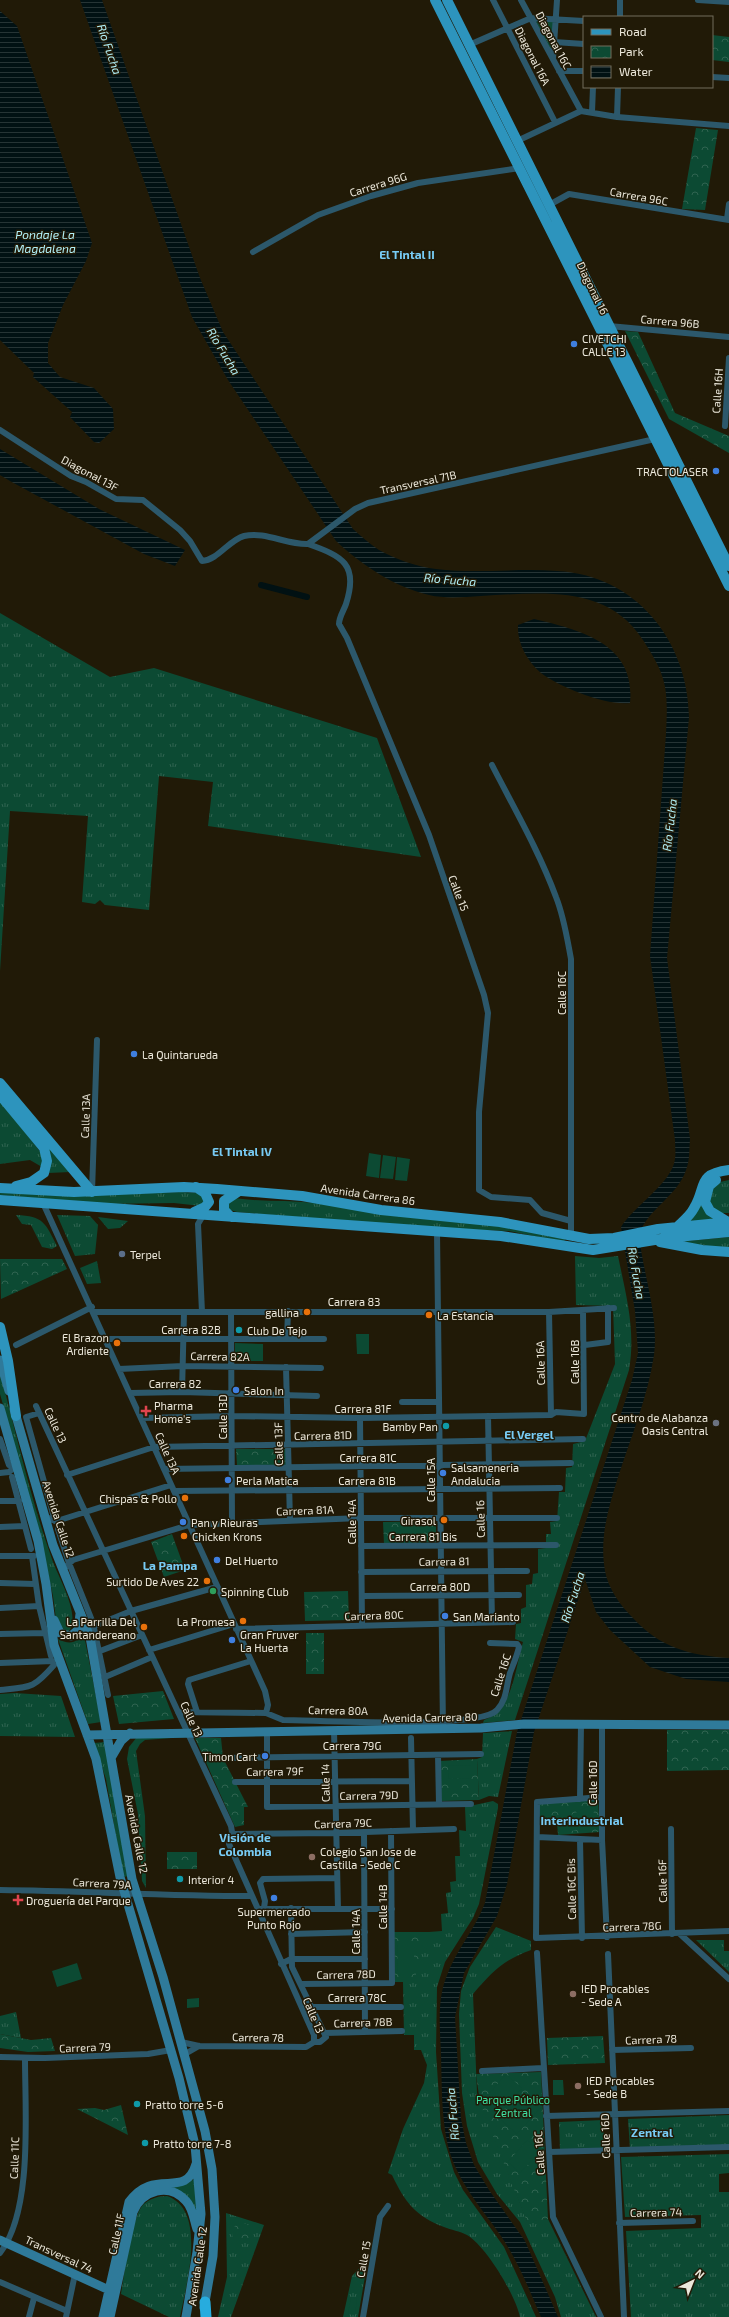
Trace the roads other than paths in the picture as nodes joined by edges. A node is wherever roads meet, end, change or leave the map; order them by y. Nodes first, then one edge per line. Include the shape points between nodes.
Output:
1 (435, 0) edge
2 (446, 0) edge
3 (493, 0) edge
4 (521, 0) edge
5 (557, 0) edge
6 (620, 0) edge
7 (698, 0) edge
8 (729, 2) edge
9 (620, 16) edge
10 (531, 18) junction
11 (556, 19) junction
12 (583, 21) edge
13 (507, 28) junction
14 (554, 42) junction
15 (583, 44) edge
16 (469, 45) junction
17 (553, 59) junction
18 (559, 71) junction
19 (583, 71) edge
20 (713, 77) edge
21 (729, 78) edge
22 (593, 88) edge
23 (618, 88) edge
24 (581, 111) junction
25 (592, 112) junction
26 (617, 117) junction
27 (555, 122) junction
28 (729, 126) edge
29 (517, 141) junction
30 (520, 168) junction
31 (729, 204) edge
32 (549, 205) junction
33 (728, 219) edge
34 (253, 252) dead end
35 (609, 326) junction
36 (729, 337) edge
37 (729, 358) edge
38 (729, 362) edge
39 (725, 426) dead end
40 (0, 430) edge
41 (655, 439) junction
42 (308, 544) junction
43 (729, 566) edge
44 (729, 586) edge
45 (492, 765) dead end
46 (97, 1040) dead end
47 (0, 1083) edge
48 (0, 1095) edge
49 (729, 1170) edge
50 (729, 1177) edge
51 (196, 1187) junction
52 (3, 1188) edge
53 (239, 1191) junction
54 (92, 1192) junction
55 (0, 1200) edge
56 (43, 1202) junction
57 (190, 1214) junction
58 (204, 1214) junction
59 (231, 1217) junction
60 (571, 1221) junction
61 (677, 1227) junction
62 (729, 1227) edge
63 (437, 1232) junction
64 (571, 1237) junction
65 (650, 1237) junction
66 (615, 1243) junction
67 (729, 1252) edge
68 (93, 1310) junction
69 (437, 1310) junction
70 (288, 1311) junction
71 (583, 1311) junction
72 (184, 1312) junction
73 (202, 1312) junction
74 (231, 1312) junction
75 (549, 1312) junction
76 (0, 1327) edge
77 (106, 1339) junction
78 (183, 1339) junction
79 (231, 1339) junction
80 (287, 1339) junction
81 (324, 1339) dead end
82 (16, 1345) dead end
83 (585, 1345) junction
84 (0, 1360) edge
85 (183, 1366) junction
86 (231, 1366) junction
87 (286, 1368) junction
88 (321, 1368) dead end
89 (119, 1369) junction
90 (182, 1392) junction
91 (130, 1393) junction
92 (231, 1394) junction
93 (287, 1396) junction
94 (316, 1396) dead end
95 (402, 1402) dead end
96 (439, 1402) junction
97 (36, 1406) dead end
98 (0, 1408) edge
99 (39, 1413) junction
100 (584, 1414) joint
101 (551, 1415) junction
102 (21, 1416) junction
103 (232, 1416) junction
104 (488, 1416) junction
105 (288, 1417) junction
106 (141, 1418) junction
107 (360, 1418) junction
108 (439, 1418) junction
109 (0, 1439) edge
110 (583, 1439) dead end
111 (439, 1440) junction
112 (489, 1441) junction
113 (361, 1444) junction
114 (232, 1446) junction
115 (288, 1446) junction
116 (154, 1447) junction
117 (2, 1448) edge
118 (571, 1463) dead end
119 (13, 1465) junction
120 (439, 1466) junction
121 (490, 1466) junction
122 (361, 1467) junction
123 (232, 1468) junction
124 (289, 1468) junction
125 (164, 1469) junction
126 (0, 1473) edge
127 (68, 1475) junction
128 (12, 1477) dead end
129 (173, 1488) junction
130 (560, 1488) dead end
131 (361, 1490) junction
132 (440, 1490) junction
133 (490, 1490) junction
134 (232, 1491) junction
135 (290, 1491) junction
136 (0, 1501) edge
137 (19, 1501) junction
138 (85, 1513) junction
139 (45, 1516) junction
140 (361, 1518) junction
141 (440, 1518) junction
142 (490, 1518) junction
143 (557, 1518) dead end
144 (55, 1521) junction
145 (290, 1521) junction
146 (232, 1523) junction
147 (189, 1525) junction
148 (25, 1526) junction
149 (0, 1527) edge
150 (58, 1530) dead end
151 (556, 1545) dead end
152 (361, 1546) junction
153 (440, 1546) junction
154 (490, 1546) junction
155 (31, 1549) dead end
156 (103, 1551) junction
157 (0, 1556) edge
158 (36, 1556) junction
159 (66, 1566) junction
160 (491, 1570) junction
161 (441, 1571) junction
162 (527, 1571) dead end
163 (362, 1572) junction
164 (0, 1583) edge
165 (35, 1584) junction
166 (217, 1587) junction
167 (519, 1595) dead end
168 (362, 1596) junction
169 (441, 1596) junction
170 (491, 1596) junction
171 (38, 1606) junction
172 (49, 1606) junction
173 (0, 1608) edge
174 (80, 1608) junction
175 (131, 1611) junction
176 (492, 1621) junction
177 (513, 1622) dead end
178 (441, 1623) junction
179 (362, 1625) junction
180 (94, 1626) junction
181 (235, 1626) junction
182 (44, 1633) junction
183 (0, 1634) edge
184 (142, 1635) junction
185 (490, 1643) dead end
186 (149, 1650) junction
187 (100, 1651) junction
188 (152, 1658) junction
189 (251, 1660) junction
190 (52, 1661) junction
191 (0, 1663) edge
192 (105, 1677) junction
193 (0, 1690) edge
194 (108, 1695) dead end
195 (497, 1710) joint
196 (178, 1712) junction
197 (197, 1712) junction
198 (266, 1713) junction
199 (581, 1724) junction
200 (602, 1724) junction
201 (443, 1725) junction
202 (729, 1725) edge
203 (334, 1730) junction
204 (266, 1731) junction
205 (187, 1732) junction
206 (131, 1733) junction
207 (107, 1734) junction
208 (87, 1735) junction
209 (411, 1738) dead end
210 (481, 1754) dead end
211 (335, 1755) junction
212 (411, 1755) junction
213 (438, 1755) junction
214 (267, 1757) junction
215 (111, 1758) junction
216 (223, 1758) dead end
217 (335, 1780) junction
218 (412, 1781) junction
219 (235, 1782) dead end
220 (268, 1782) junction
221 (602, 1797) junction
222 (580, 1799) junction
223 (439, 1804) junction
224 (471, 1804) dead end
225 (412, 1805) junction
226 (336, 1806) junction
227 (454, 1828) dead end
228 (671, 1829) dead end
229 (413, 1830) junction
230 (391, 1831) junction
231 (364, 1832) junction
232 (336, 1833) junction
233 (232, 1834) junction
234 (537, 1837) junction
235 (580, 1840) junction
236 (602, 1840) junction
237 (337, 1878) junction
238 (0, 1890) edge
239 (124, 1893) junction
240 (137, 1894) junction
241 (251, 1896) junction
242 (264, 1908) junction
243 (291, 1908) junction
244 (257, 1909) junction
245 (338, 1909) junction
246 (364, 1909) junction
247 (392, 1909) junction
248 (364, 1932) junction
249 (729, 1932) edge
250 (291, 1934) junction
251 (672, 1934) junction
252 (680, 1934) junction
253 (607, 1937) junction
254 (582, 1938) junction
255 (537, 1953) dead end
256 (608, 1954) dead end
257 (291, 1959) junction
258 (365, 1959) junction
259 (281, 1964) junction
260 (729, 1979) edge
261 (392, 1983) joint
262 (300, 1984) junction
263 (365, 1984) junction
264 (312, 2007) junction
265 (365, 2007) junction
266 (401, 2007) dead end
267 (402, 2031) dead end
268 (365, 2032) junction
269 (325, 2033) junction
270 (181, 2042) junction
271 (314, 2042) junction
272 (199, 2046) junction
273 (691, 2048) dead end
274 (171, 2050) junction
275 (612, 2050) junction
276 (184, 2054) junction
277 (0, 2057) edge
278 (25, 2059) junction
279 (543, 2068) junction
280 (482, 2070) dead end
281 (729, 2112) edge
282 (614, 2114) junction
283 (546, 2116) junction
284 (729, 2147) edge
285 (615, 2150) junction
286 (549, 2152) junction
287 (197, 2163) junction
288 (388, 2206) dead end
289 (693, 2221) dead end
290 (619, 2223) junction
291 (199, 2236) junction
292 (3, 2241) edge
293 (0, 2253) edge
294 (75, 2274) junction
295 (0, 2282) edge
296 (108, 2290) junction
297 (34, 2298) junction
298 (205, 2302) junction
299 (67, 2314) edge
300 (30, 2317) edge
301 (102, 2317) edge
302 (110, 2317) edge
303 (186, 2317) edge
304 (202, 2317) edge
305 (206, 2317) edge
306 (363, 2317) edge
307 (601, 2317) edge
308 (624, 2317) edge

1 - 30 main road, Diagonal 16
2 - 16 main road, Diagonal 16
3 - 13 street, Diagonal 16A
4 - 10 street, Diagonal 16C
5 - 11 street
6 - 9 street
7 - 8 street
10 - 11 street
10 - 13 street
10 - 17 street, Diagonal 16C
11 - 12 street
11 - 14 street
13 - 16 street
13 - 27 street, Diagonal 16A
14 - 15 street
14 - 17 street
16 - 29 main road, Diagonal 16
17 - 18 street, Diagonal 16C
18 - 19 street
18 - 24 street, Diagonal 16C
20 - 21 street
22 - 25 street
23 - 26 street
24 - 25 street
24 - 27 street
25 - 26 street
26 - 28 street
27 - 29 street
29 - 32 main road, Diagonal 16
30 - 34 street, Carrera 96G via 418,183 371,196 318,215
30 - 41 main road, Diagonal 16
31 - 33 street
32 - 33 street, Carrera 96C via 569,194
32 - 35 main road, Diagonal 16
35 - 36 street, Carrera 96B
35 - 43 main road, Diagonal 16
37 - 38 street, Calle 16H
38 - 39 street, Calle 16H
40 - 42 street, Diagonal 13F via 70,476 116,499 143,500 180,530 202,561 246,536 266,536 284,542
41 - 42 street, Transversal 71B via 368,503 355,509
41 - 44 main road, Diagonal 16
42 - 60 street, Calle 15 via 337,555 347,563 350,572 347,603 339,624 362,672 428,835 484,995 488,1013 478,1112 479,1190 491,1197 530,1200 542,1213
45 - 60 street, Calle 16C via 530,837 556,897 571,959
46 - 54 street, Calle 13A
47 - 54 main road
48 - 52 main road via 40,1143 47,1161 44,1173 38,1178
49 - 61 main road via 708,1177 700,1189 694,1209
50 - 62 main road via 713,1182 705,1197 706,1206 710,1211
51 - 53 main road, Avenida Carrera 86
51 - 54 main road, Avenida Carrera 86
51 - 57 main road via 205,1193 209,1202 202,1209
52 - 54 main road, Avenida Carrera 86
53 - 59 main road via 224,1201 224,1210
53 - 64 main road, Avenida Carrera 86 via 302,1196 374,1209 500,1222
55 - 56 main road, Avenida Carrera 86
56 - 57 main road, Avenida Carrera 86
56 - 68 street, Calle 13A
57 - 58 main road, Avenida Carrera 86
58 - 59 main road, Avenida Carrera 86
58 - 73 street via 198,1224
59 - 63 main road, Avenida Carrera 86
60 - 64 street, Calle 16C
61 - 62 main road, Avenida Carrera 86
61 - 65 main road, Avenida Carrera 86
62 - 65 main road, Avenida Carrera 86
63 - 66 main road, Avenida Carrera 86 via 501,1236 593,1250
63 - 69 street, Calle 15A
64 - 66 main road, Avenida Carrera 86
65 - 66 main road, Avenida Carrera 86
65 - 67 main road via 682,1246
68 - 72 street, Carrera 83
68 - 77 street, Calle 13A
68 - 82 street
69 - 70 street, Carrera 83
69 - 75 street, Carrera 83
69 - 96 street, Calle 15A
70 - 74 street, Carrera 83
70 - 80 street
71 - 75 street, Carrera 83
71 - 83 street, Calle 16B
71 - 83 street, Carrera 83 via 611,1308 608,1342
72 - 73 street, Carrera 83
72 - 78 street
73 - 74 street, Carrera 83
74 - 79 street, Calle 13D
75 - 101 street, Calle 16A
76 - 102 main road
77 - 78 street, Carrera 82B
77 - 89 street, Calle 13A
78 - 79 street, Carrera 82B
78 - 85 street
79 - 80 street, Carrera 82B
79 - 86 street, Calle 13D
80 - 81 street, Carrera 82B
83 - 100 street, Calle 16B
84 - 102 main road, Avenida Calle 12
85 - 86 street, Carrera 82A
85 - 89 street, Carrera 82A
85 - 90 street
86 - 87 street, Carrera 82A
86 - 92 street, Calle 13D
87 - 88 street, Carrera 82A
87 - 93 street, Calle 13F
89 - 91 street, Calle 13A
90 - 91 street, Carrera 82
90 - 92 street, Carrera 82
91 - 106 street, Calle 13A
92 - 93 street, Carrera 82
92 - 103 street, Calle 13D
93 - 94 street, Carrera 82
93 - 105 street, Calle 13F
95 - 96 street
96 - 108 street, Calle 15A
97 - 99 street, Calle 13
98 - 119 main road, Avenida Calle 12
99 - 102 street
99 - 127 street, Calle 13
100 - 101 street, Carrera 81F via 556,1412
101 - 104 street, Carrera 81F
102 - 139 main road, Avenida Calle 12
102 - 144 street
103 - 105 street, Carrera 81F
103 - 106 street, Carrera 81F
103 - 114 street, Calle 13D
104 - 108 street, Carrera 81F
104 - 112 street, Calle 16
105 - 107 street, Carrera 81F
105 - 115 street, Calle 13F
106 - 116 street, Calle 13A
107 - 108 street, Carrera 81F
107 - 113 street, Calle 14A
108 - 111 street, Calle 15A
109 - 117 street
110 - 112 street, Carrera 81D
111 - 112 street, Carrera 81D
111 - 113 street, Carrera 81D
111 - 120 street, Calle 15A
112 - 121 street, Calle 16
113 - 115 street, Carrera 81D
113 - 122 street, Calle 14A
114 - 115 street, Carrera 81D
114 - 116 street, Carrera 81D
114 - 123 street, Calle 13D
115 - 124 street, Calle 13F
116 - 125 street, Calle 13A
116 - 127 street, Carrera 81D
117 - 119 street
118 - 121 street, Carrera 81C
119 - 126 street via 9,1472
119 - 158 main road, Avenida Calle 12
120 - 121 street, Carrera 81C
120 - 122 street, Carrera 81C
120 - 132 street, Calle 15A
121 - 133 street, Calle 16
122 - 124 street, Carrera 81C
122 - 131 street, Calle 14A
123 - 124 street, Carrera 81C
123 - 125 street, Carrera 81C
123 - 134 street, Calle 13D
124 - 135 street, Calle 13F
125 - 129 street, Calle 13A
127 - 138 street, Calle 13
128 - 137 street
129 - 134 street, Carrera 81B
129 - 138 street, Carrera 81B
129 - 147 street, Calle 13A
130 - 133 street, Carrera 81B
131 - 132 street, Carrera 81B
131 - 135 street, Carrera 81B
131 - 140 street, Calle 14A
132 - 133 street, Carrera 81B
132 - 141 street, Calle 15A
133 - 142 street, Calle 16
134 - 135 street, Carrera 81B
134 - 146 street, Calle 13D
135 - 145 street, Calle 13F
136 - 137 street
137 - 148 street
138 - 144 street, Carrera 81B
138 - 156 street, Calle 13
139 - 144 street
139 - 159 main road, Avenida Calle 12
140 - 141 street, Carrera 81A
140 - 145 street, Carrera 81A
140 - 152 street, Calle 14A
141 - 142 street, Carrera 81A
141 - 153 street, Calle 15A
142 - 143 street, Carrera 81A
142 - 154 street, Calle 16
145 - 146 street, Carrera 81A
146 - 147 street, Carrera 81A
147 - 156 street, Carrera 81A
147 - 166 street, Calle 13A
148 - 149 street
148 - 155 street
150 - 159 street
151 - 154 street, Carrera 81 Bis
152 - 153 street, Carrera 81 Bis
152 - 163 street, Calle 14A
153 - 154 street, Carrera 81 Bis
153 - 161 street, Calle 15A
154 - 160 street, Calle 16
156 - 159 street, Carrera 81A
156 - 175 street, Calle 13
157 - 158 street
158 - 165 street
158 - 172 main road, Avenida Calle 12
159 - 174 main road, Avenida Calle 12
159 - 180 street
160 - 161 street, Carrera 81
160 - 162 street, Carrera 81
160 - 170 street, Calle 16
161 - 163 street, Carrera 81
161 - 169 street, Calle 15A
163 - 168 street, Calle 14A
164 - 165 street
165 - 171 street
166 - 175 street
166 - 181 street, Calle 13A
167 - 170 street, Carrera 80D
168 - 169 street, Carrera 80D
168 - 179 street, Calle 14A
169 - 170 street, Carrera 80D
169 - 178 street, Calle 15A
170 - 176 street, Calle 16
171 - 173 street
171 - 182 street
172 - 174 main road via 58,1630 68,1636 78,1630
172 - 208 main road, Avenida Calle 12 via 54,1645
174 - 207 main road, Avenida Calle 12 via 92,1644
175 - 180 street
175 - 184 street, Calle 13
176 - 177 street, Carrera 80C
176 - 178 street, Carrera 80C
178 - 179 street, Carrera 80C
178 - 201 street, Calle 15A
179 - 181 street, Carrera 80C
180 - 187 street
181 - 186 street, Carrera 80C
181 - 189 street, Calle 13A
182 - 183 street
182 - 190 street
184 - 186 street, Calle 13
184 - 187 street
185 - 195 street, Calle 16C via 519,1645 505,1699
186 - 188 street, Calle 13
187 - 192 street
188 - 192 street
188 - 196 street, Calle 13
189 - 197 street via 188,1682
189 - 198 street, Calle 13A via 268,1700
190 - 191 street
190 - 193 street via 42,1680 33,1686
192 - 194 street
195 - 201 street, Carrera 80A via 485,1717
196 - 197 street, Carrera 80A
196 - 205 street, Calle 13
197 - 198 street, Carrera 80A
198 - 201 street, Carrera 80A via 283,1720
199 - 200 main road, Avenida Carrera 80
199 - 201 main road, Avenida Carrera 80 via 481,1728
199 - 222 street
200 - 202 main road, Avenida Carrera 80
200 - 221 street, Calle 16D
201 - 203 main road, Avenida Carrera 80
203 - 204 main road, Avenida Carrera 80
203 - 211 street, Calle 14
204 - 205 main road, Avenida Carrera 80
204 - 214 street
205 - 206 main road, Avenida Carrera 80
205 - 233 street, Calle 13 via 231,1826
206 - 207 main road, Avenida Carrera 80
206 - 215 main road via 121,1741
207 - 208 main road, Avenida Carrera 80
207 - 215 main road, Avenida Calle 12
208 - 239 main road, Avenida Calle 12 via 101,1779
209 - 212 street
210 - 213 street, Carrera 79G
211 - 212 street, Carrera 79G
211 - 214 street, Carrera 79G
211 - 217 street, Calle 14
212 - 213 street, Carrera 79G
212 - 218 street
213 - 223 street
214 - 216 street, Carrera 79G
214 - 220 street
215 - 240 main road, Avenida Calle 12 via 125,1844
217 - 218 street, Carrera 79F
217 - 220 street, Carrera 79F
217 - 226 street, Calle 14
218 - 225 street
219 - 220 street, Carrera 79F
220 - 226 street, Carrera 79D via 268,1807
221 - 222 street
221 - 236 street, Calle 16D
222 - 234 street via 537,1802
223 - 224 street, Carrera 79D
223 - 225 street, Carrera 79D
225 - 226 street, Carrera 79D
225 - 229 street
226 - 232 street, Calle 14
227 - 229 street, Carrera 79C
228 - 251 street, Calle 16F
229 - 230 street, Carrera 79C
230 - 231 street, Carrera 79C
230 - 247 street, Calle 14B
231 - 232 street, Carrera 79C
231 - 246 street, Calle 14A
232 - 233 street, Carrera 79C
232 - 237 street, Calle 14
233 - 241 street, Calle 13 via 228,1840 229,1844
234 - 235 street
234 - 254 street, Carrera 78G via 536,1938
235 - 236 street
235 - 254 street, Calle 16C Bis
236 - 253 street, Calle 16D
237 - 242 street via 263,1879 260,1883 266,1901
237 - 245 street, Calle 14
238 - 239 street, Carrera 79A
239 - 240 street, Carrera 79A
239 - 274 main road, Avenida Calle 12
240 - 241 street, Carrera 79A
240 - 270 main road, Avenida Calle 12
241 - 244 street, Calle 13
242 - 243 street
242 - 244 street
243 - 245 street
243 - 250 street
244 - 259 street, Calle 13
245 - 246 street
246 - 247 street
246 - 248 street, Calle 14A
247 - 261 street, Calle 14B
248 - 250 street
248 - 258 street, Calle 14A
249 - 252 street, Carrera 78G
250 - 257 street
251 - 252 street, Carrera 78G
251 - 253 street, Carrera 78G
252 - 260 street
253 - 254 street, Carrera 78G
255 - 279 street, Calle 16C
256 - 275 street, Calle 16D
257 - 258 street
257 - 259 street
257 - 262 street
258 - 263 street, Calle 14A
259 - 271 street, Calle 13 via 314,2036
261 - 263 street, Carrera 78D
262 - 263 street, Carrera 78D
262 - 264 street
263 - 265 street, Calle 14A
264 - 265 street, Carrera 78C
264 - 269 street
265 - 266 street, Carrera 78C
265 - 268 street, Calle 14A
267 - 268 street, Carrera 78B
268 - 269 street, Carrera 78B
269 - 271 street via 324,2040
270 - 272 street, Carrera 78
270 - 276 main road, Avenida Calle 12
271 - 272 street, Carrera 78 via 306,2047
272 - 276 street, Carrera 78
273 - 275 street, Carrera 78
274 - 278 street, Carrera 79 via 148,2054
274 - 287 main road, Avenida Calle 12 via 191,2125
275 - 282 street, Calle 16D
276 - 298 main road, Avenida Calle 12 via 206,2131 214,2193 213,2256
277 - 278 street, Carrera 79
278 - 292 street, Calle 11C via 23,2193 17,2218
279 - 280 street
279 - 283 street, Calle 16C
281 - 282 street
282 - 283 street
282 - 285 street, Calle 16D
283 - 286 street, Calle 16C
284 - 285 street
285 - 286 street
285 - 290 street, Calle 16D
286 - 307 street, Calle 16C via 553,2217
287 - 291 main road, Avenida Calle 12 via 201,2194
287 - 296 main road, Calle 11F via 193,2175 184,2182 153,2184 139,2191 129,2202
288 - 306 street, Calle 15 via 380,2217
289 - 290 street, Carrera 74
290 - 308 street, Calle 16D
291 - 302 main road, Calle 11F via 191,2208 182,2196 162,2190 144,2196 133,2212
291 - 303 main road, Avenida Calle 12
292 - 293 street, Calle 11C
292 - 294 main road, Transversal 74
294 - 296 main road, Transversal 74
294 - 299 street
295 - 297 street
296 - 301 main road, Calle 11F
297 - 299 street
297 - 300 street
298 - 304 main road, Avenida Calle 12
298 - 305 highway

